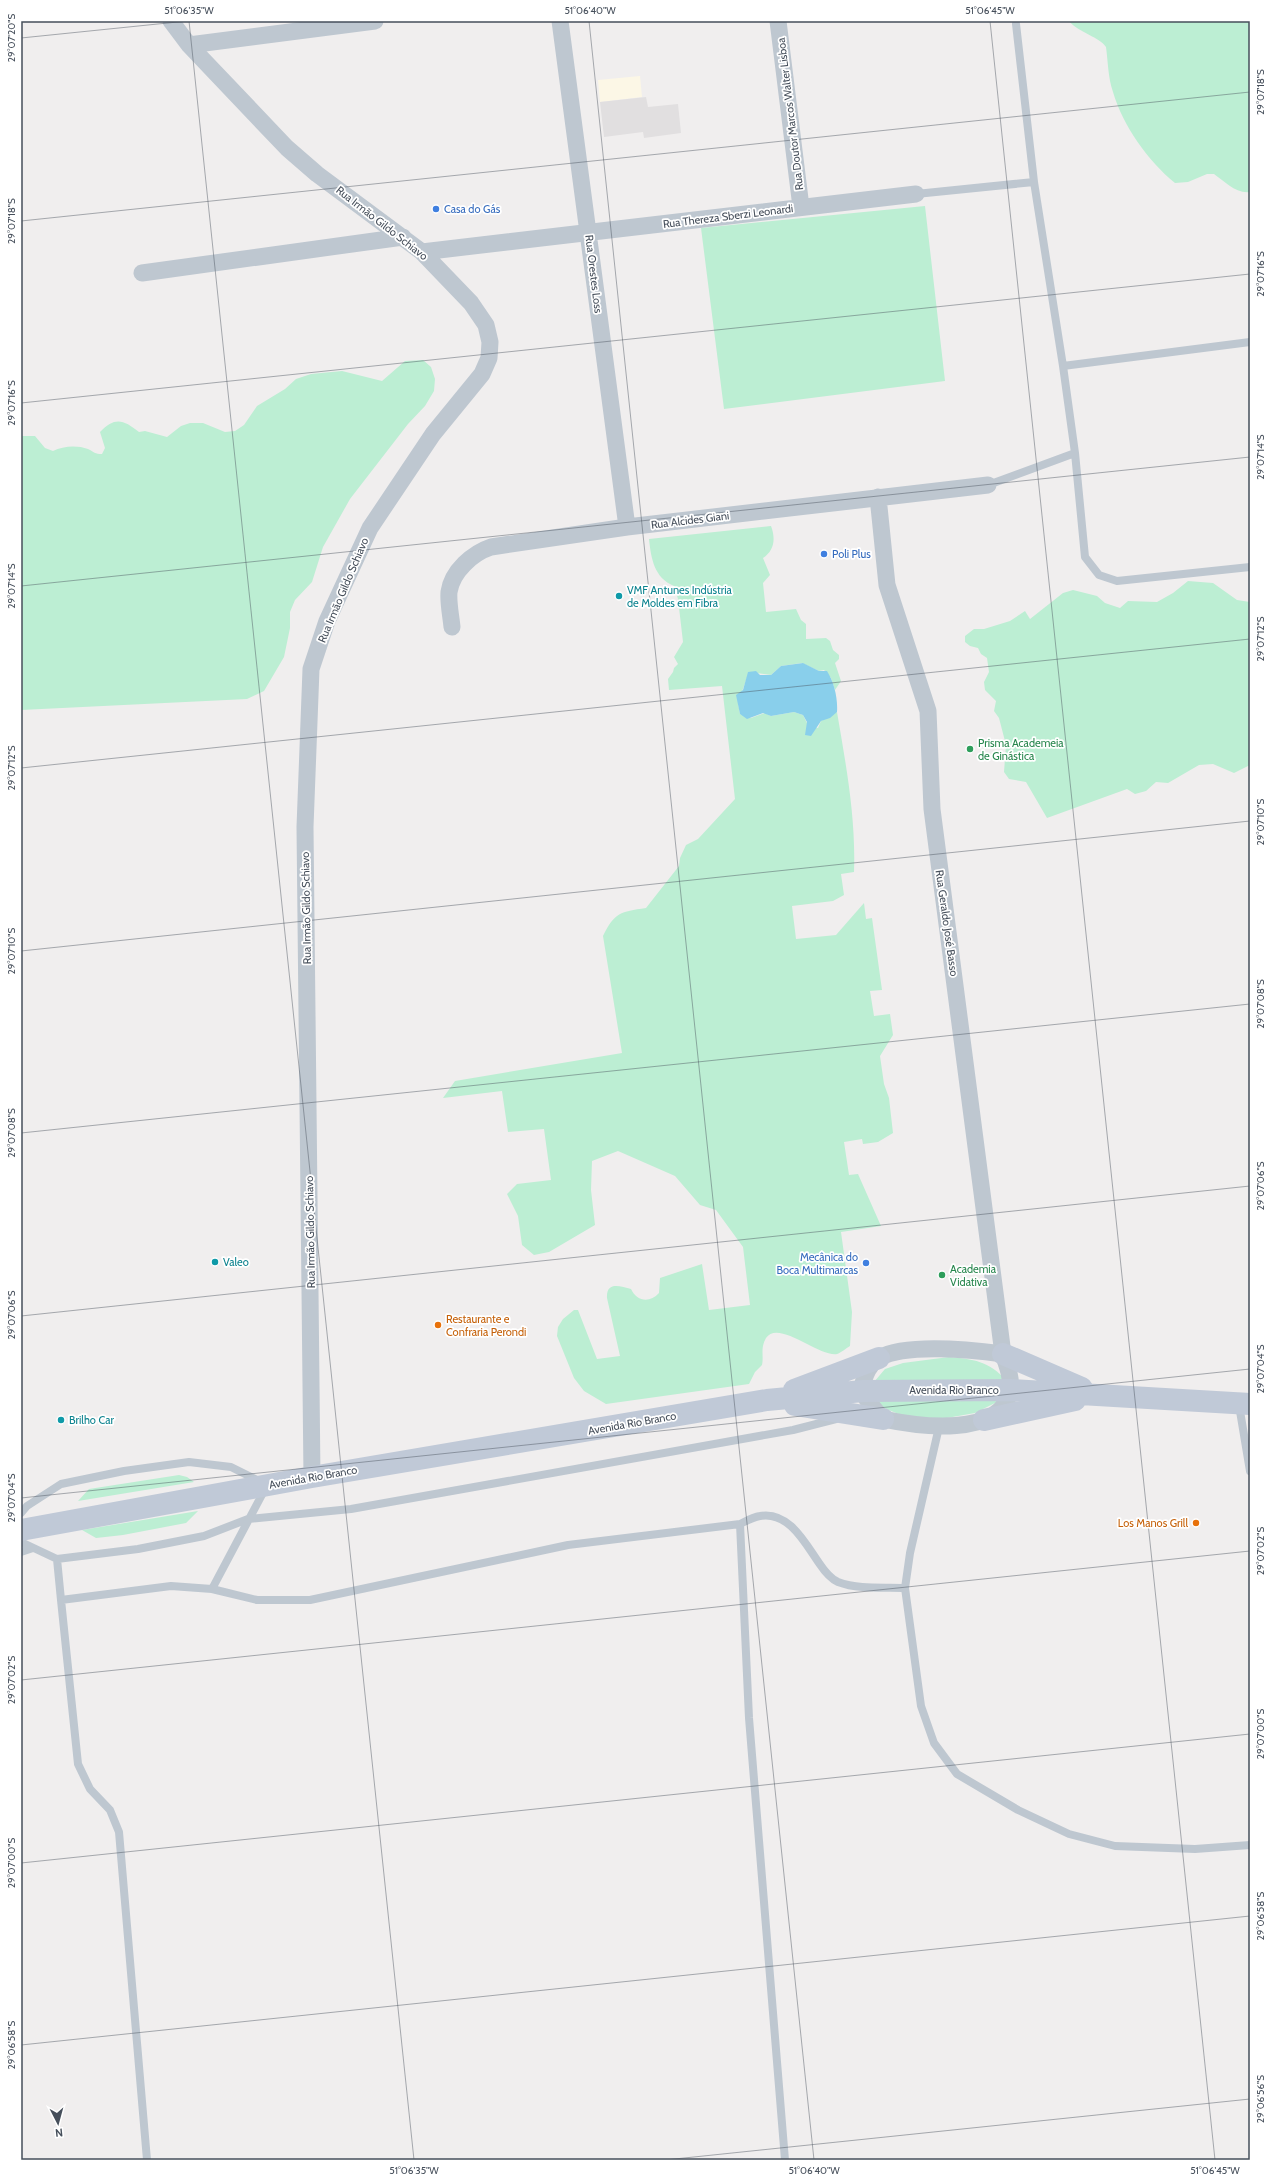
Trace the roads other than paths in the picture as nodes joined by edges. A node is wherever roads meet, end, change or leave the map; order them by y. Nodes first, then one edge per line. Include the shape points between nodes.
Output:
1 (171, 21) edge
2 (375, 21) edge
3 (560, 21) edge
4 (778, 21) edge
5 (1016, 24) dead end
6 (189, 45) junction
7 (1034, 182) junction
8 (916, 194) joint
9 (801, 208) junction
10 (589, 232) junction
11 (403, 237) junction
12 (422, 252) junction
13 (142, 273) dead end
14 (1250, 342) edge
15 (1063, 366) junction
16 (1075, 453) junction
17 (988, 485) joint
18 (878, 497) junction
19 (627, 527) junction
20 (1250, 567) edge
21 (452, 627) dead end
22 (1003, 1354) junction
23 (879, 1358) junction
24 (1010, 1390) junction
25 (863, 1391) junction
26 (1098, 1395) junction
27 (767, 1400) junction
28 (1244, 1403) edge
29 (853, 1414) junction
30 (883, 1419) junction
31 (984, 1420) junction
32 (939, 1427) junction
33 (1250, 1471) edge
34 (312, 1477) junction
35 (267, 1486) junction
36 (21, 1513) edge
37 (248, 1519) junction
38 (740, 1524) junction
39 (21, 1530) edge
40 (21, 1542) edge
41 (33, 1548) junction
42 (21, 1552) edge
43 (57, 1559) junction
44 (905, 1588) junction
45 (212, 1590) junction
46 (61, 1600) junction
47 (1250, 1845) edge
48 (148, 2160) edge
49 (785, 2160) edge

1 - 6 street, Rua Irmão Gildo Schiavo
2 - 6 street
3 - 10 street, Rua Orestes Loss
4 - 9 street, Rua Doutor Marcos Walter Lisboa
5 - 7 lane
6 - 11 street, Rua Irmão Gildo Schiavo via 287,148 317,174
7 - 8 lane, Rua Thereza Sberzi Leonardi
7 - 15 lane
8 - 9 street, Rua Thereza Sberzi Leonardi
9 - 10 street, Rua Thereza Sberzi Leonardi
10 - 12 street, Rua Thereza Sberzi Leonardi
10 - 19 street, Rua Orestes Loss
11 - 12 street, Rua Irmão Gildo Schiavo
11 - 13 street
12 - 34 street, Rua Irmão Gildo Schiavo via 471,303 486,325 490,342 489,358 482,374 433,434 370,528 328,621 311,669 305,827
14 - 15 lane
15 - 16 lane
16 - 17 lane
16 - 20 lane via 1085,557 1099,575 1117,581
17 - 18 street, Rua Alcides Giani
18 - 19 street, Rua Alcides Giani
18 - 22 street, Rua Geraldo José Basso via 887,585 928,711 932,809
19 - 21 street, Rua Alcides Giani via 491,547 480,551 464,565 452,582 449,592
22 - 23 street via 933,1349 900,1352
22 - 24 street, Rua Geraldo José Basso via 1009,1374
22 - 26 main road
23 - 25 street via 868,1370
23 - 27 main road
24 - 25 main road, Avenida Rio Branco
24 - 26 main road, Avenida Rio Branco
24 - 31 street via 1005,1406
25 - 27 main road, Avenida Rio Branco
25 - 30 street
26 - 28 main road, Avenida Rio Branco
26 - 31 main road
27 - 29 main road
27 - 34 main road, Avenida Rio Branco
28 - 33 lane
29 - 30 main road
29 - 37 lane via 793,1430 351,1509
30 - 32 street via 913,1426
31 - 32 street
32 - 44 lane via 910,1553
34 - 35 main road, Avenida Rio Branco
35 - 36 lane via 231,1467 189,1462 124,1471 61,1484 27,1506
35 - 37 lane
35 - 39 main road, Avenida Rio Branco
37 - 43 lane via 204,1536 138,1549
37 - 45 lane
38 - 44 lane via 759,1516 770,1515 784,1520 795,1529 823,1569 837,1582 856,1587
38 - 45 lane via 568,1545 310,1600 257,1600
38 - 49 lane via 749,1718
40 - 41 lane
41 - 42 lane
41 - 43 lane
43 - 46 lane
44 - 47 lane via 921,1706 934,1743 957,1774 1018,1810 1062,1831 1115,1846 1195,1849
45 - 46 lane via 171,1586
46 - 48 lane via 78,1764 90,1789 110,1810 119,1832

